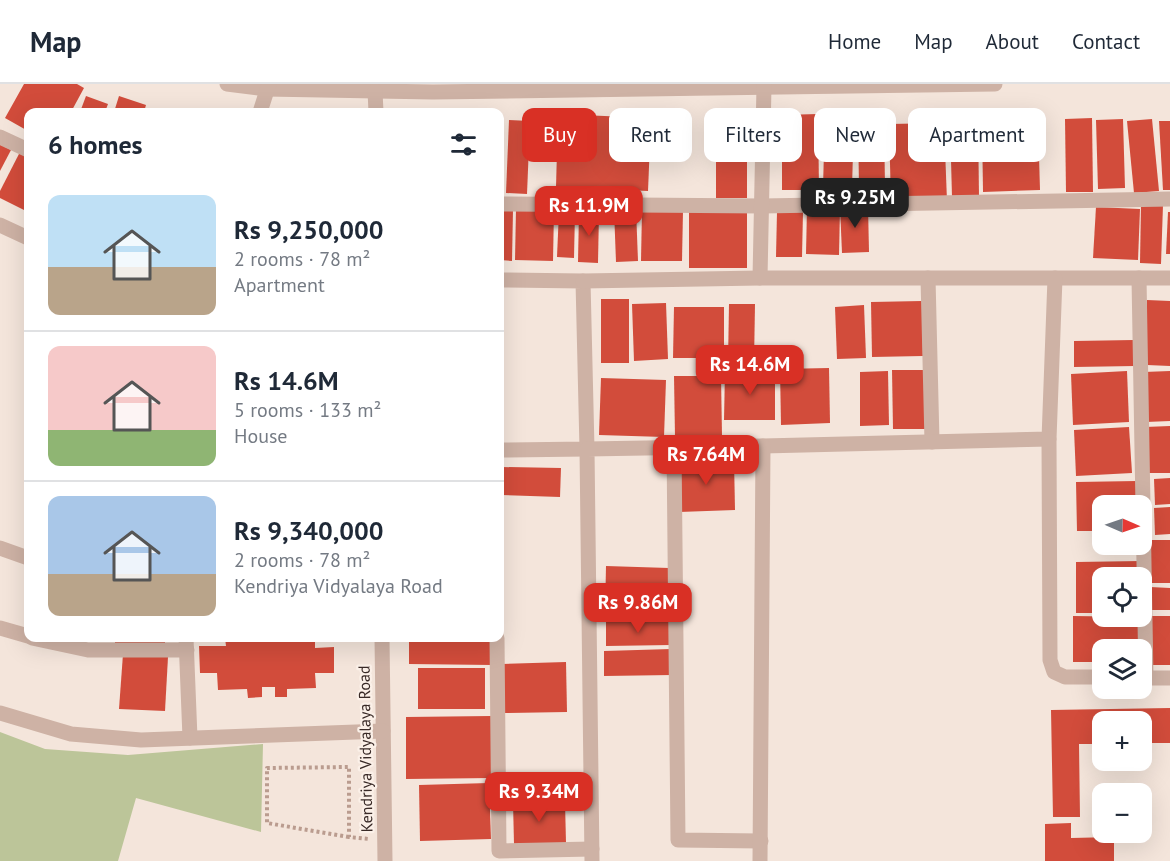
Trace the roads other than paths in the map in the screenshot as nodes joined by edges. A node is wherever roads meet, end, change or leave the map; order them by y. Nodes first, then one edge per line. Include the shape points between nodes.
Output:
1 (227, 84) edge
2 (994, 84) edge
3 (267, 86) edge
4 (515, 87) edge
5 (764, 87) junction
6 (375, 91) junction
7 (261, 108) edge
8 (376, 108) edge
9 (0, 137) edge
10 (24, 148) edge
11 (1170, 199) edge
12 (504, 204) edge
13 (762, 207) junction
14 (0, 225) edge
15 (24, 236) edge
16 (760, 278) junction
17 (928, 278) junction
18 (1055, 278) junction
19 (1139, 278) junction
20 (1170, 278) edge
21 (504, 280) edge
22 (583, 281) junction
23 (1049, 439) junction
24 (932, 442) junction
25 (763, 446) junction
26 (674, 447) junction
27 (587, 449) junction
28 (504, 450) edge
29 (0, 548) edge
30 (24, 557) edge
31 (0, 628) edge
32 (24, 635) edge
33 (1144, 639) edge
34 (52, 642) edge
35 (382, 642) edge
36 (497, 642) edge
37 (187, 644) edge
38 (1092, 677) edge
39 (1152, 678) edge
40 (1170, 678) edge
41 (0, 713) edge
42 (383, 731) junction
43 (190, 738) junction
44 (760, 841) junction
45 (592, 855) edge
46 (385, 861) edge
47 (760, 861) edge

1 - 3 street
2 - 5 street
3 - 6 street
3 - 7 street
4 - 5 street
4 - 6 street
5 - 13 street
6 - 8 street
9 - 10 street
11 - 13 street
12 - 13 street
13 - 16 street
14 - 15 street
16 - 17 street
16 - 22 street
17 - 18 street
17 - 24 street
18 - 19 street
18 - 23 street
19 - 20 street
19 - 33 street
21 - 22 street
22 - 27 street
23 - 24 street
23 - 38 street via 1050,660 1054,672 1065,677
24 - 25 street
25 - 26 street
25 - 44 street
26 - 27 street
26 - 44 street via 678,840
27 - 28 street
27 - 45 street
29 - 30 street
31 - 32 street
34 - 37 street via 88,650
35 - 42 street, Kendriya Vidyalaya Road
36 - 45 street via 499,851
37 - 43 street
39 - 40 street
41 - 43 street via 71,734 141,740
42 - 43 street
42 - 46 street, Kendriya Vidyalaya Road
44 - 47 street

